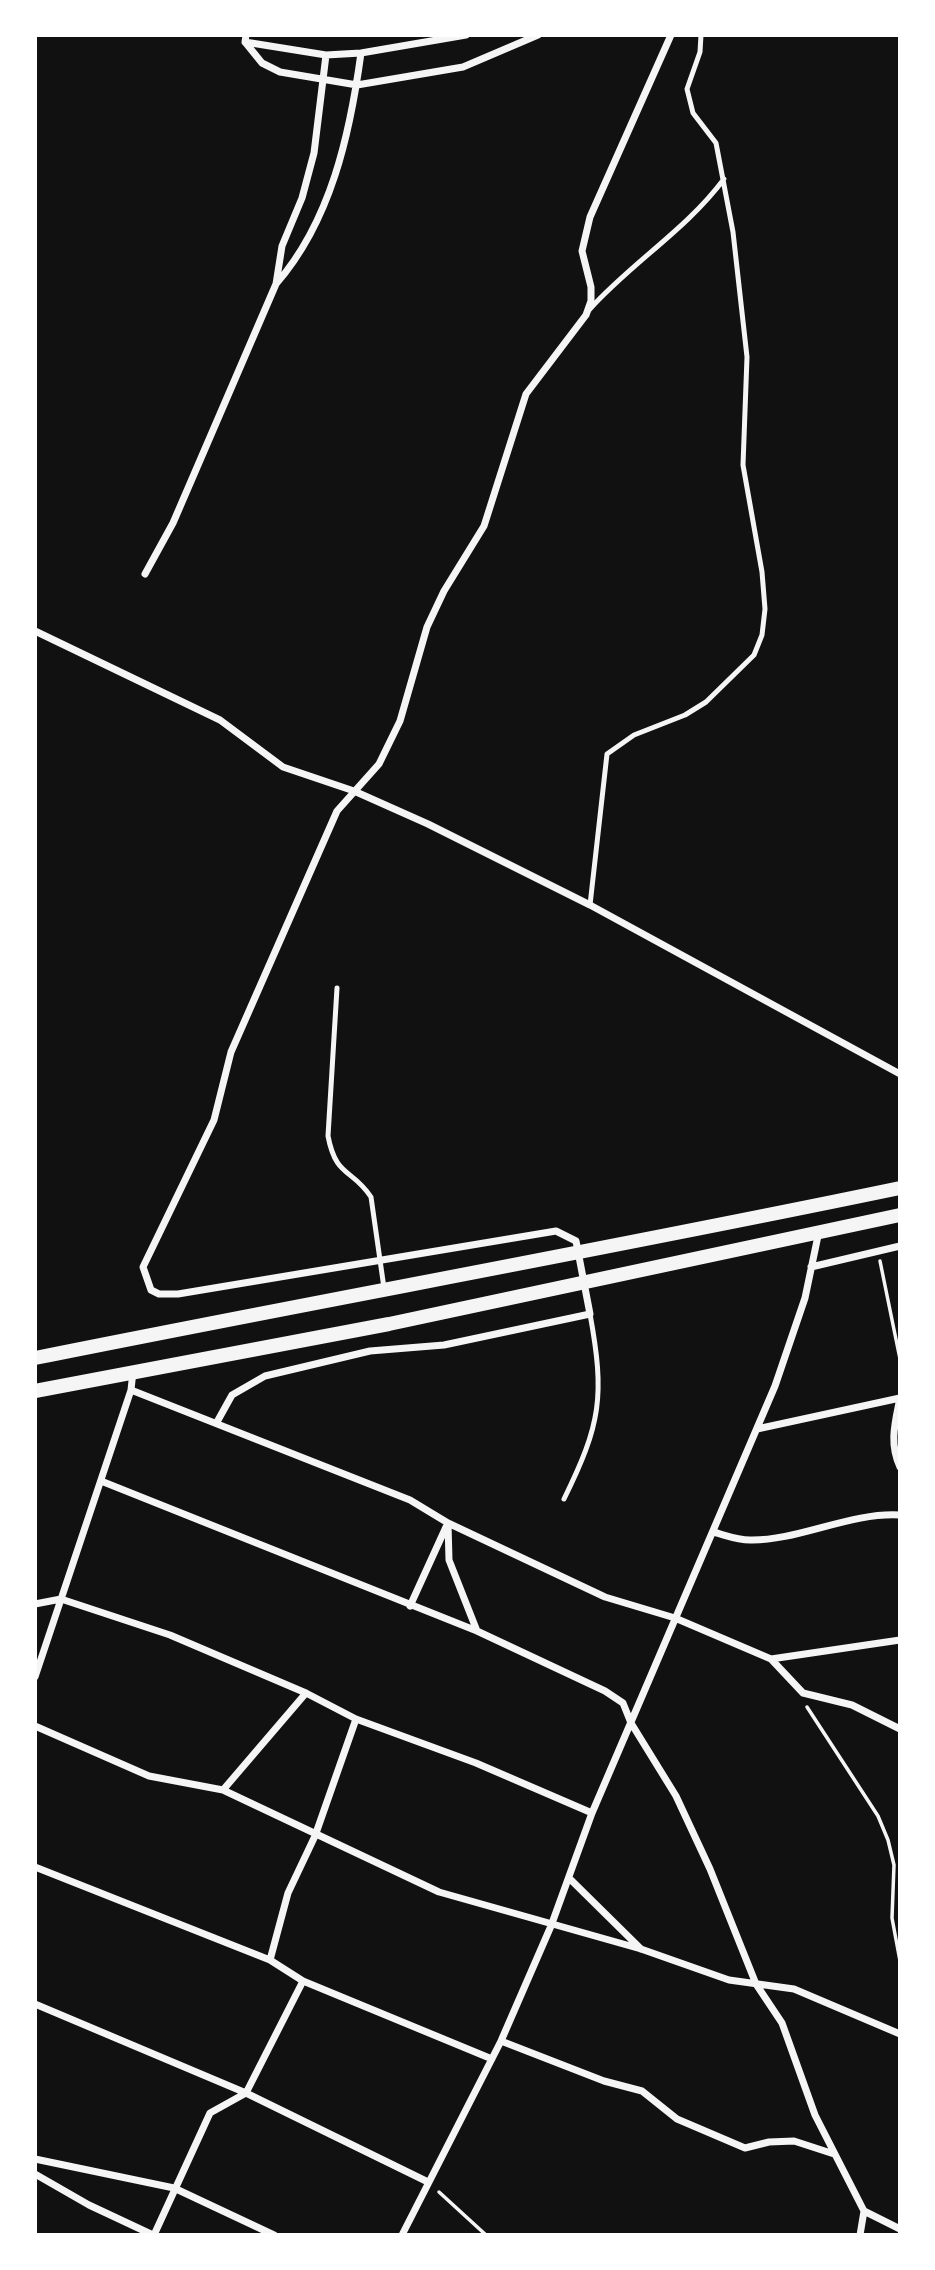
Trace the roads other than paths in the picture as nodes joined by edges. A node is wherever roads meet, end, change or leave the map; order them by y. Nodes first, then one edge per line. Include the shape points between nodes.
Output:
1 (466, 35) edge
2 (538, 35) edge
3 (671, 35) edge
4 (701, 35) edge
5 (245, 39) edge
6 (361, 53) junction
7 (326, 55) junction
8 (325, 82) junction
9 (357, 85) junction
10 (724, 179) junction
11 (276, 284) junction
12 (586, 315) junction
13 (145, 574) dead end
14 (35, 631) edge
15 (354, 791) junction
16 (590, 905) junction
17 (337, 988) dead end
18 (900, 1074) edge
19 (900, 1188) edge
20 (900, 1216) edge
21 (820, 1230) junction
22 (900, 1246) edge
23 (581, 1254) junction
24 (381, 1259) junction
25 (811, 1267) junction
26 (587, 1283) junction
27 (384, 1289) junction
28 (590, 1314) junction
29 (35, 1358) edge
30 (134, 1371) junction
31 (131, 1390) junction
32 (35, 1391) edge
33 (900, 1398) edge
34 (217, 1422) junction
35 (757, 1429) junction
36 (900, 1467) edge
37 (101, 1481) junction
38 (564, 1499) dead end
39 (900, 1515) edge
40 (448, 1523) junction
41 (713, 1532) junction
42 (61, 1599) junction
43 (35, 1604) edge
44 (410, 1606) junction
45 (675, 1618) junction
46 (477, 1631) junction
47 (900, 1640) edge
48 (772, 1659) junction
49 (35, 1677) edge
50 (306, 1693) junction
51 (356, 1719) junction
52 (631, 1723) junction
53 (35, 1726) edge
54 (900, 1729) edge
55 (223, 1790) junction
56 (592, 1814) junction
57 (315, 1836) junction
58 (35, 1867) edge
59 (569, 1878) junction
60 (551, 1926) junction
61 (641, 1949) junction
62 (270, 1960) junction
63 (303, 1982) junction
64 (756, 1984) junction
65 (35, 2004) edge
66 (900, 2034) edge
67 (501, 2041) junction
68 (492, 2059) junction
69 (246, 2093) junction
70 (834, 2154) junction
71 (35, 2159) edge
72 (35, 2174) edge
73 (428, 2182) junction
74 (174, 2188) junction
75 (864, 2211) junction
76 (900, 2229) edge
77 (153, 2235) edge
78 (274, 2235) edge
79 (402, 2235) edge
80 (860, 2235) edge

1 - 6 street
2 - 9 street via 463,67
3 - 12 street via 590,217 582,251 591,287
4 - 10 lane via 688,100 713,135
5 - 7 street
5 - 8 street via 262,63
6 - 7 street
6 - 9 street
7 - 8 street
8 - 9 street
8 - 11 street via 314,153 282,246
9 - 11 street via 328,196 300,257
10 - 12 lane via 686,222 620,277
10 - 16 lane via 744,322 747,398 743,465 762,572 762,635 754,655 706,702 634,735 607,754
11 - 13 street via 173,523
12 - 15 street via 526,394 484,526 427,627 400,722 379,764
14 - 15 street via 220,720 283,767
15 - 16 street
15 - 24 street via 337,811 232,1052 214,1120 143,1267 151,1290 178,1294
16 - 18 street
17 - 24 lane via 328,1136 338,1167 371,1196
19 - 23 main road
20 - 21 main road
21 - 25 street
21 - 26 main road
22 - 25 street
23 - 24 street via 576,1241 556,1231
23 - 26 street
23 - 27 main road
24 - 27 lane
25 - 35 street via 790,1344
26 - 28 street
26 - 30 main road
27 - 29 main road
28 - 34 street via 443,1345 370,1351 265,1376 232,1395
28 - 38 lane via 599,1409 584,1458
30 - 31 street
30 - 32 main road
31 - 34 street
31 - 37 street
33 - 35 street
33 - 36 street via 892,1438
34 - 40 street via 410,1500
35 - 41 street
37 - 42 street
37 - 44 street
39 - 41 street via 834,1523 763,1539
40 - 44 street
40 - 45 street via 606,1597
40 - 46 street via 449,1560
41 - 45 street
42 - 43 street
42 - 49 street
42 - 50 street via 170,1635
44 - 46 street
45 - 48 street
45 - 52 street
46 - 52 street via 605,1691 623,1703
47 - 48 street
48 - 54 street via 803,1693 852,1705
50 - 51 street
50 - 55 street
51 - 56 street via 475,1763
51 - 57 street
52 - 56 street
52 - 64 street via 676,1796
53 - 55 street via 149,1776
55 - 57 street
56 - 59 street
57 - 60 street via 439,1892
57 - 62 street via 288,1893
58 - 62 street
59 - 60 street
59 - 61 street
60 - 61 street
60 - 67 street
61 - 64 street via 729,1980
62 - 63 street
63 - 68 street
63 - 69 street
64 - 66 street via 794,1989
64 - 70 street via 782,2023
65 - 69 street
67 - 68 street
67 - 70 street via 642,2091 677,2119 745,2148 794,2141
68 - 73 street
69 - 73 street
69 - 74 street via 209,2113
70 - 75 street
71 - 74 street
72 - 77 street
73 - 79 street
74 - 77 street
74 - 78 street
75 - 76 street
75 - 80 street

